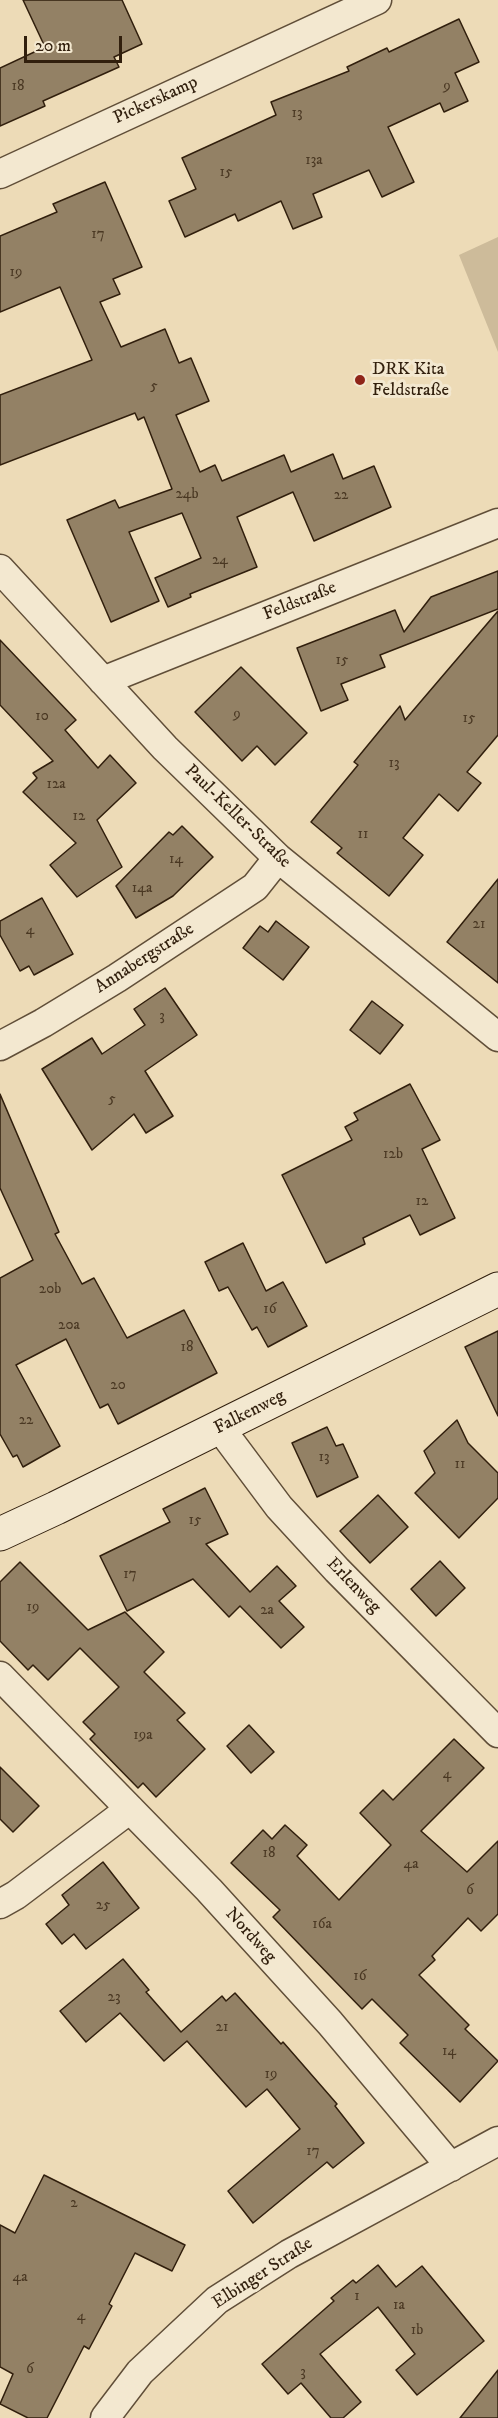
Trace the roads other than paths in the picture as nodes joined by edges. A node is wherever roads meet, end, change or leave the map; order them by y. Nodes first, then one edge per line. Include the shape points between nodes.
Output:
1 (377, 0) edge
2 (0, 174) edge
3 (498, 523) edge
4 (0, 569) edge
5 (103, 681) junction
6 (278, 858) junction
7 (498, 1037) edge
8 (0, 1046) edge
9 (498, 1288) edge
10 (220, 1428) junction
11 (0, 1534) edge
12 (0, 1676) edge
13 (498, 1733) edge
14 (130, 1809) junction
15 (0, 1904) edge
16 (498, 2141) edge
17 (451, 2168) junction
18 (105, 2418) edge

1 - 2 street, Pickerskamp
3 - 5 street, Feldstraße
4 - 5 street, Paul-Keller-Straße
5 - 6 street, Paul-Keller-Straße via 165,748
6 - 7 street, Paul-Keller-Straße
6 - 8 street, Annabergstraße via 255,887 117,978
9 - 10 main road, Falkenweg
10 - 11 main road, Falkenweg
10 - 13 street, Erlenweg via 279,1507
12 - 14 street, Nordweg
14 - 15 street
14 - 17 street, Nordweg via 330,2023
16 - 17 street
17 - 18 street, Elbinger Straße via 289,2254 217,2300 140,2372

